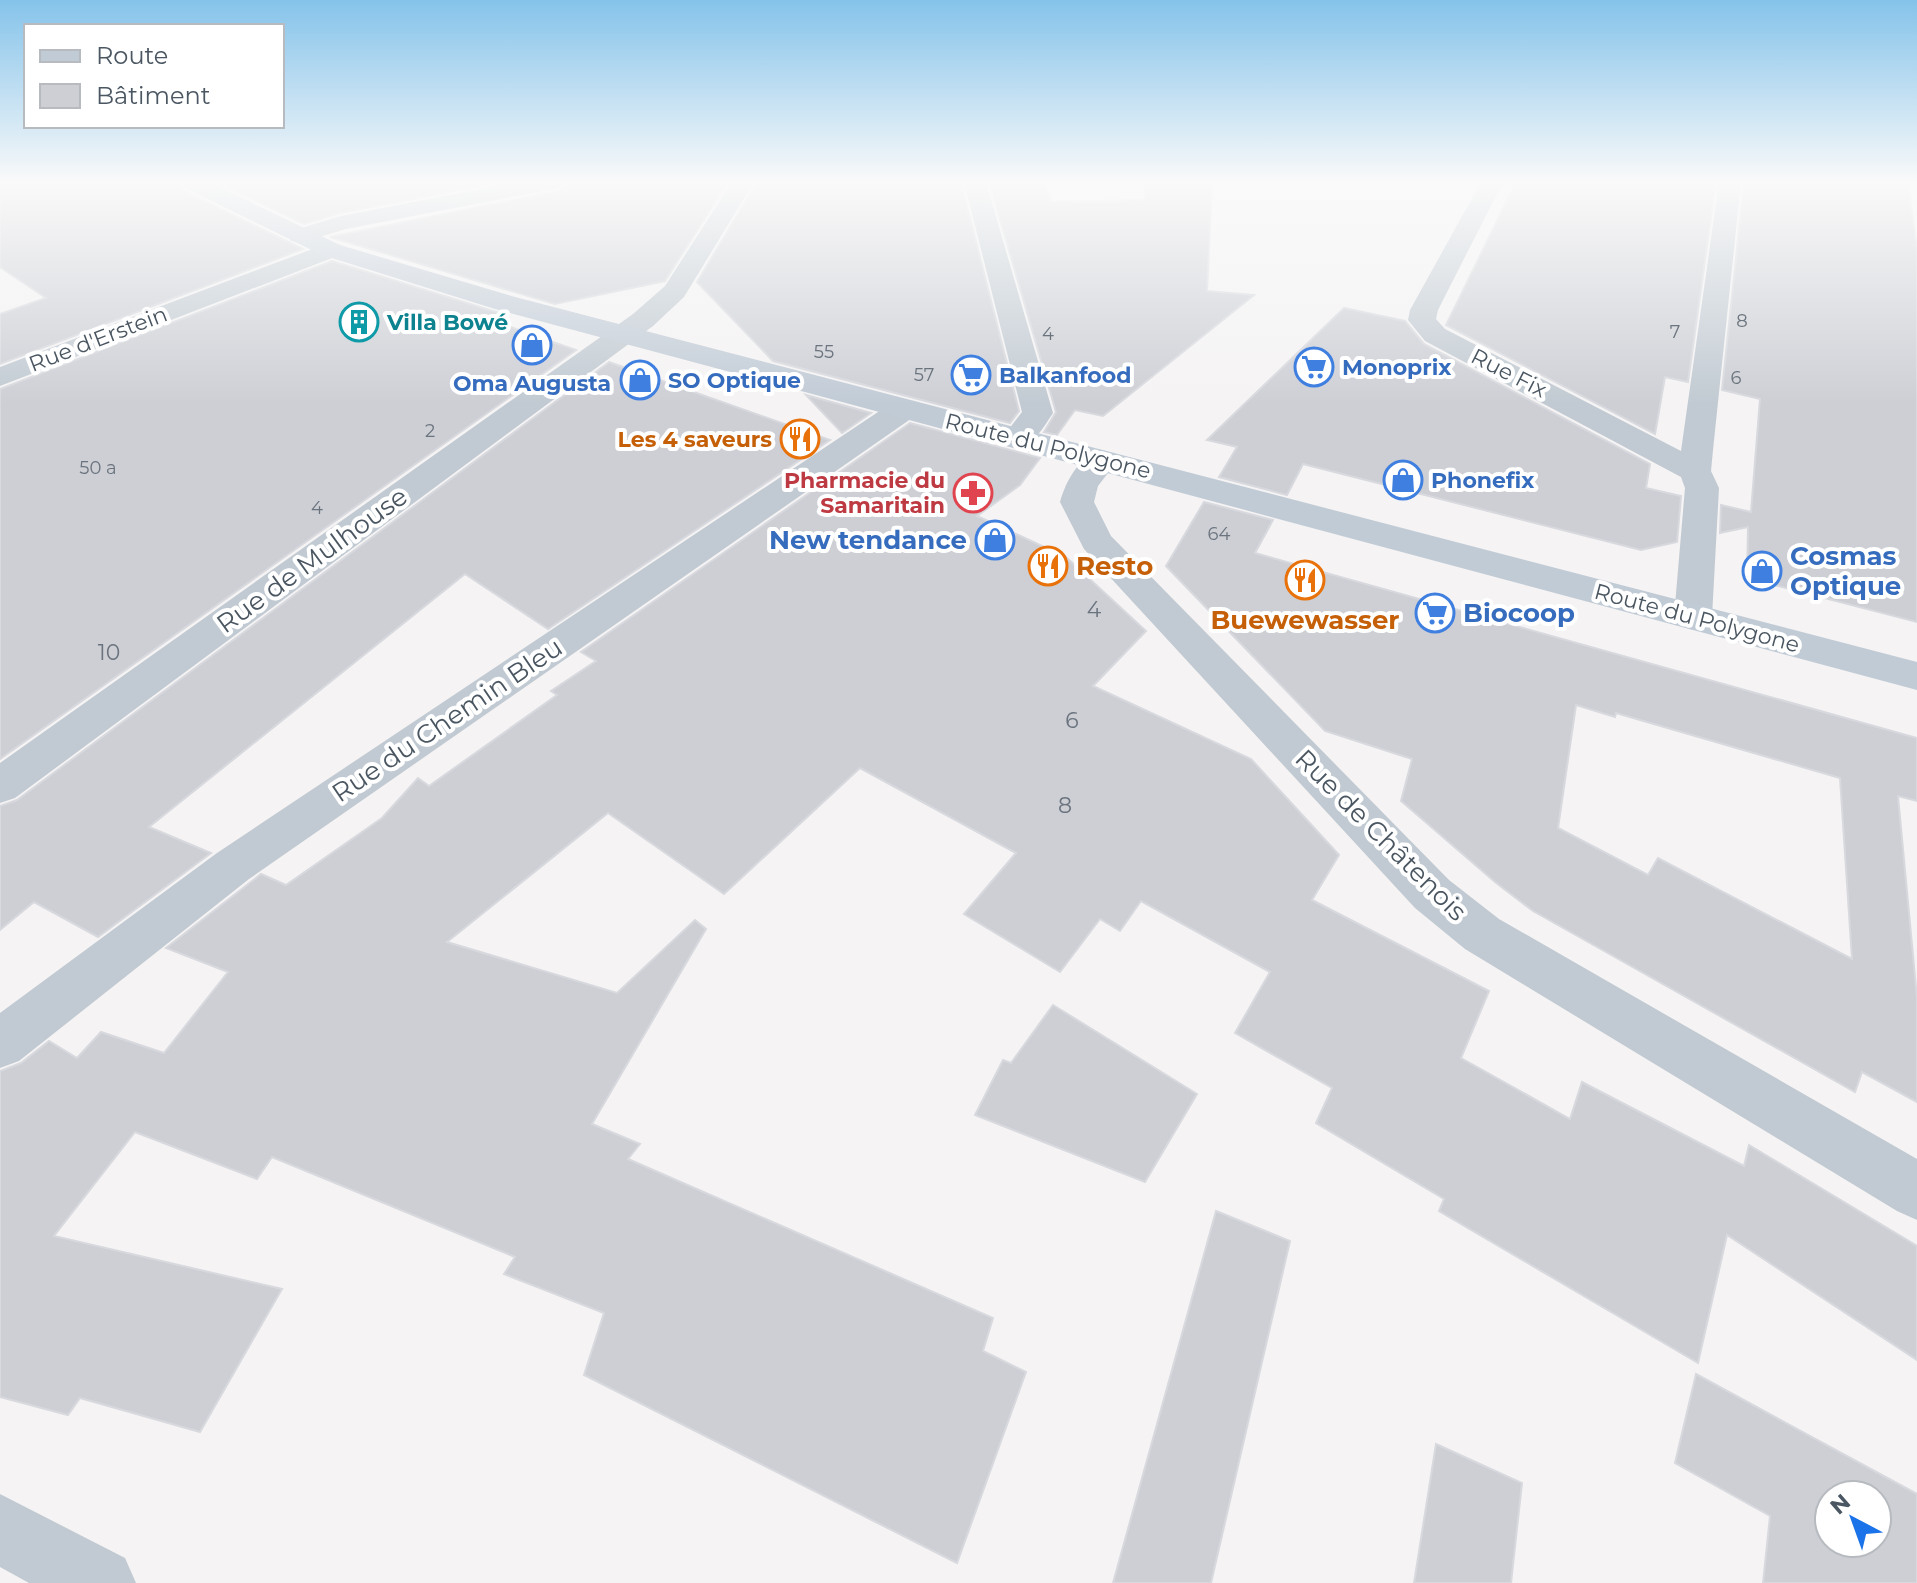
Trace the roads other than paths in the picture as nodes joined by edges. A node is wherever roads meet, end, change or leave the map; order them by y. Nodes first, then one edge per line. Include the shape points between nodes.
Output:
1 (316, 256) edge
2 (350, 256) edge
3 (697, 256) edge
4 (995, 256) edge
5 (1455, 256) edge
6 (1721, 256) edge
7 (624, 335) junction
8 (0, 377) edge
9 (904, 409) junction
10 (1018, 438) junction
11 (1102, 460) junction
12 (1695, 471) junction
13 (1693, 617) junction
14 (1917, 676) edge
15 (0, 786) edge
16 (0, 1044) edge
17 (1917, 1191) edge
18 (0, 1529) edge
19 (100, 1583) edge

1 - 8 street, Rue d'Erstein
2 - 7 street, Route du Polygone
3 - 7 street, Rue de Mulhouse via 675,291
4 - 10 street via 1038,413
5 - 12 street, Rue Fix via 1422,320 1435,335
6 - 12 street
7 - 9 street, Route du Polygone
7 - 15 street, Rue de Mulhouse
9 - 10 street, Route du Polygone
9 - 16 street, Rue du Chemin Bleu via 233,866
10 - 11 street, Route du Polygone
11 - 13 street, Route du Polygone
11 - 17 street, Rue de Châtenois via 1082,484 1077,502 1096,541 1432,894 1482,934
12 - 13 street via 1702,488
13 - 14 street, Route du Polygone
18 - 19 street

